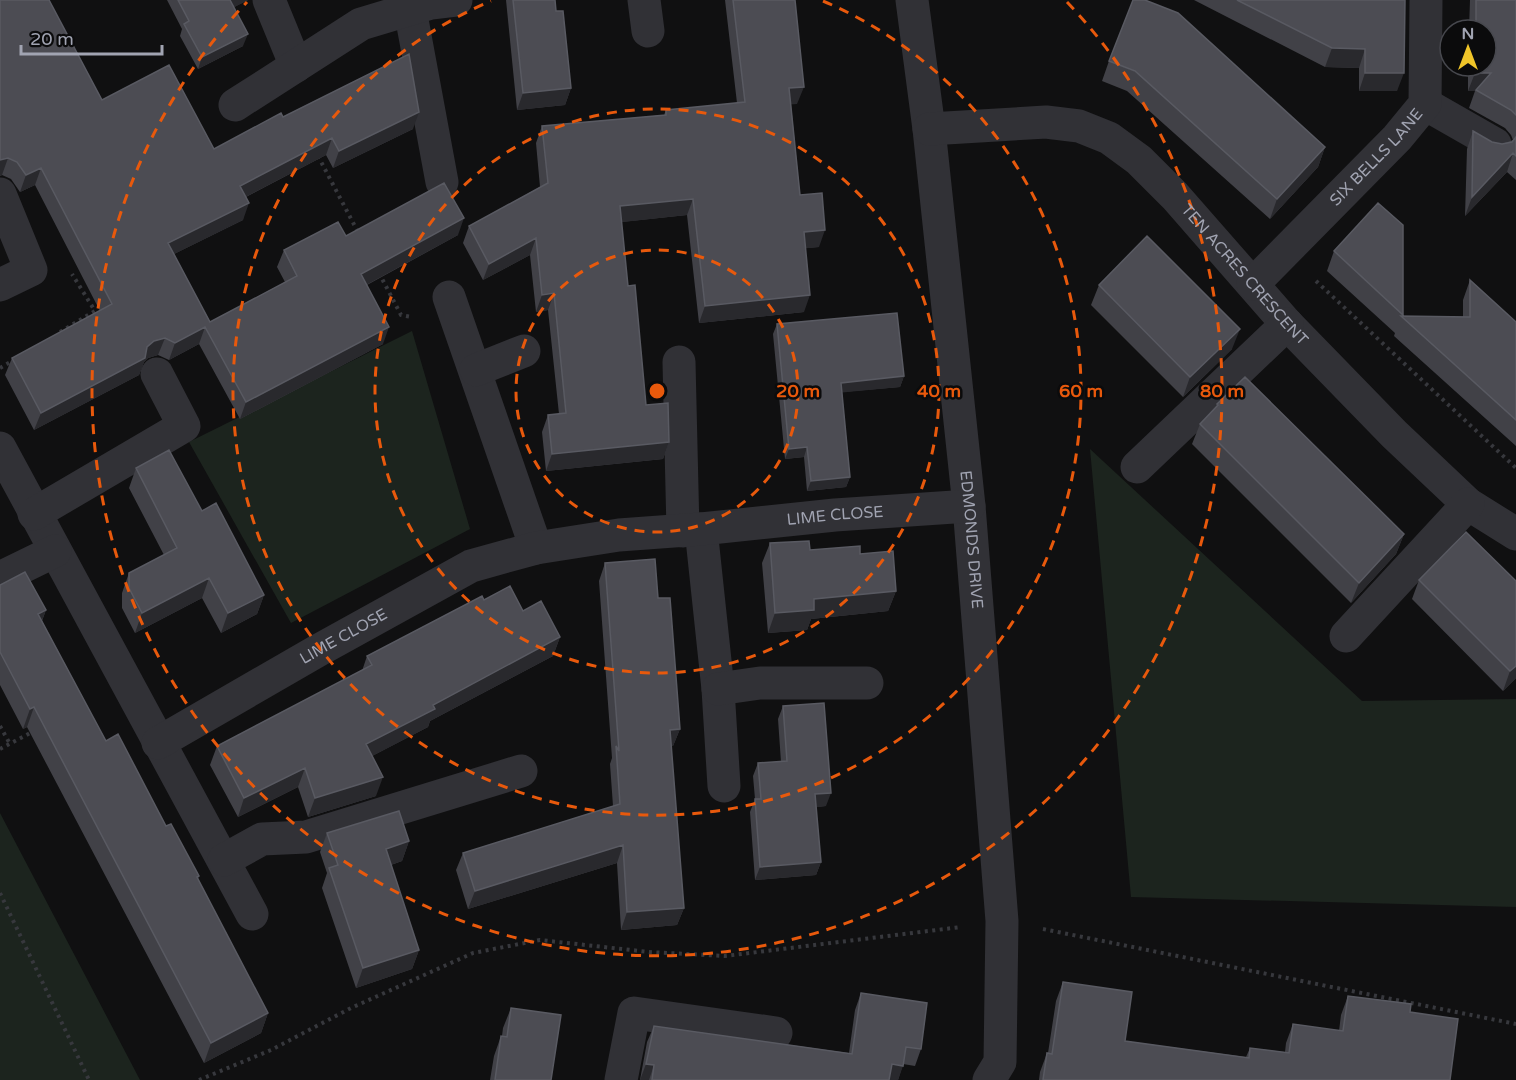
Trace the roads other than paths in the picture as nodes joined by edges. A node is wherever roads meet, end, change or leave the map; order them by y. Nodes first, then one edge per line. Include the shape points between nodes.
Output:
1 (912, 0) edge
2 (1426, 0) edge
3 (432, 3) edge
4 (272, 7) edge
5 (296, 66) junction
6 (1425, 104) junction
7 (235, 105) dead end
8 (929, 129) junction
9 (1495, 144) edge
10 (442, 182) edge
11 (0, 194) edge
12 (1253, 284) junction
13 (0, 285) edge
14 (455, 311) road end
15 (1287, 324) junction
16 (524, 351) dead end
17 (679, 362) dead end
18 (476, 370) junction
19 (157, 374) dead end
20 (0, 448) edge
21 (1137, 467) dead end
22 (1468, 504) junction
23 (969, 506) junction
24 (34, 514) junction
25 (692, 530) junction
26 (1516, 534) edge
27 (536, 548) junction
28 (55, 551) junction
29 (0, 578) edge
30 (1346, 636) dead end
31 (867, 683) dead end
32 (718, 689) junction
33 (158, 743) junction
34 (521, 771) dead end
35 (724, 786) dead end
36 (224, 860) junction
37 (252, 914) dead end
38 (776, 1033) dead end
39 (621, 1080) edge
40 (990, 1080) edge

1 - 8 street, EDMONDS DRIVE
2 - 6 street, SIX BELLS LANE
3 - 5 street via 361,24
3 - 10 street
4 - 5 street
5 - 7 street
6 - 9 street
6 - 12 street, SIX BELLS LANE
8 - 12 street, TEN ACRES CRESCENT via 1046,122 1079,126 1109,138 1140,160
8 - 23 street, EDMONDS DRIVE
11 - 13 street via 31,270
12 - 15 street, TEN ACRES CRESCENT
14 - 18 street
15 - 21 street
15 - 22 street, TEN ACRES CRESCENT
16 - 18 street
17 - 25 street
18 - 27 street
19 - 24 street via 184,426
20 - 24 street
22 - 26 street, TEN ACRES CRESCENT
22 - 30 street
23 - 25 street, LIME CLOSE
23 - 40 street, EDMONDS DRIVE via 1002,921 1000,1062
24 - 28 street
25 - 27 street, LIME CLOSE via 619,535
25 - 32 street
27 - 33 street, LIME CLOSE via 471,566
28 - 29 street
28 - 33 street
31 - 32 street via 760,683
32 - 35 street
33 - 36 street
34 - 36 street via 306,837 262,839
36 - 37 street
38 - 39 street via 634,1012

